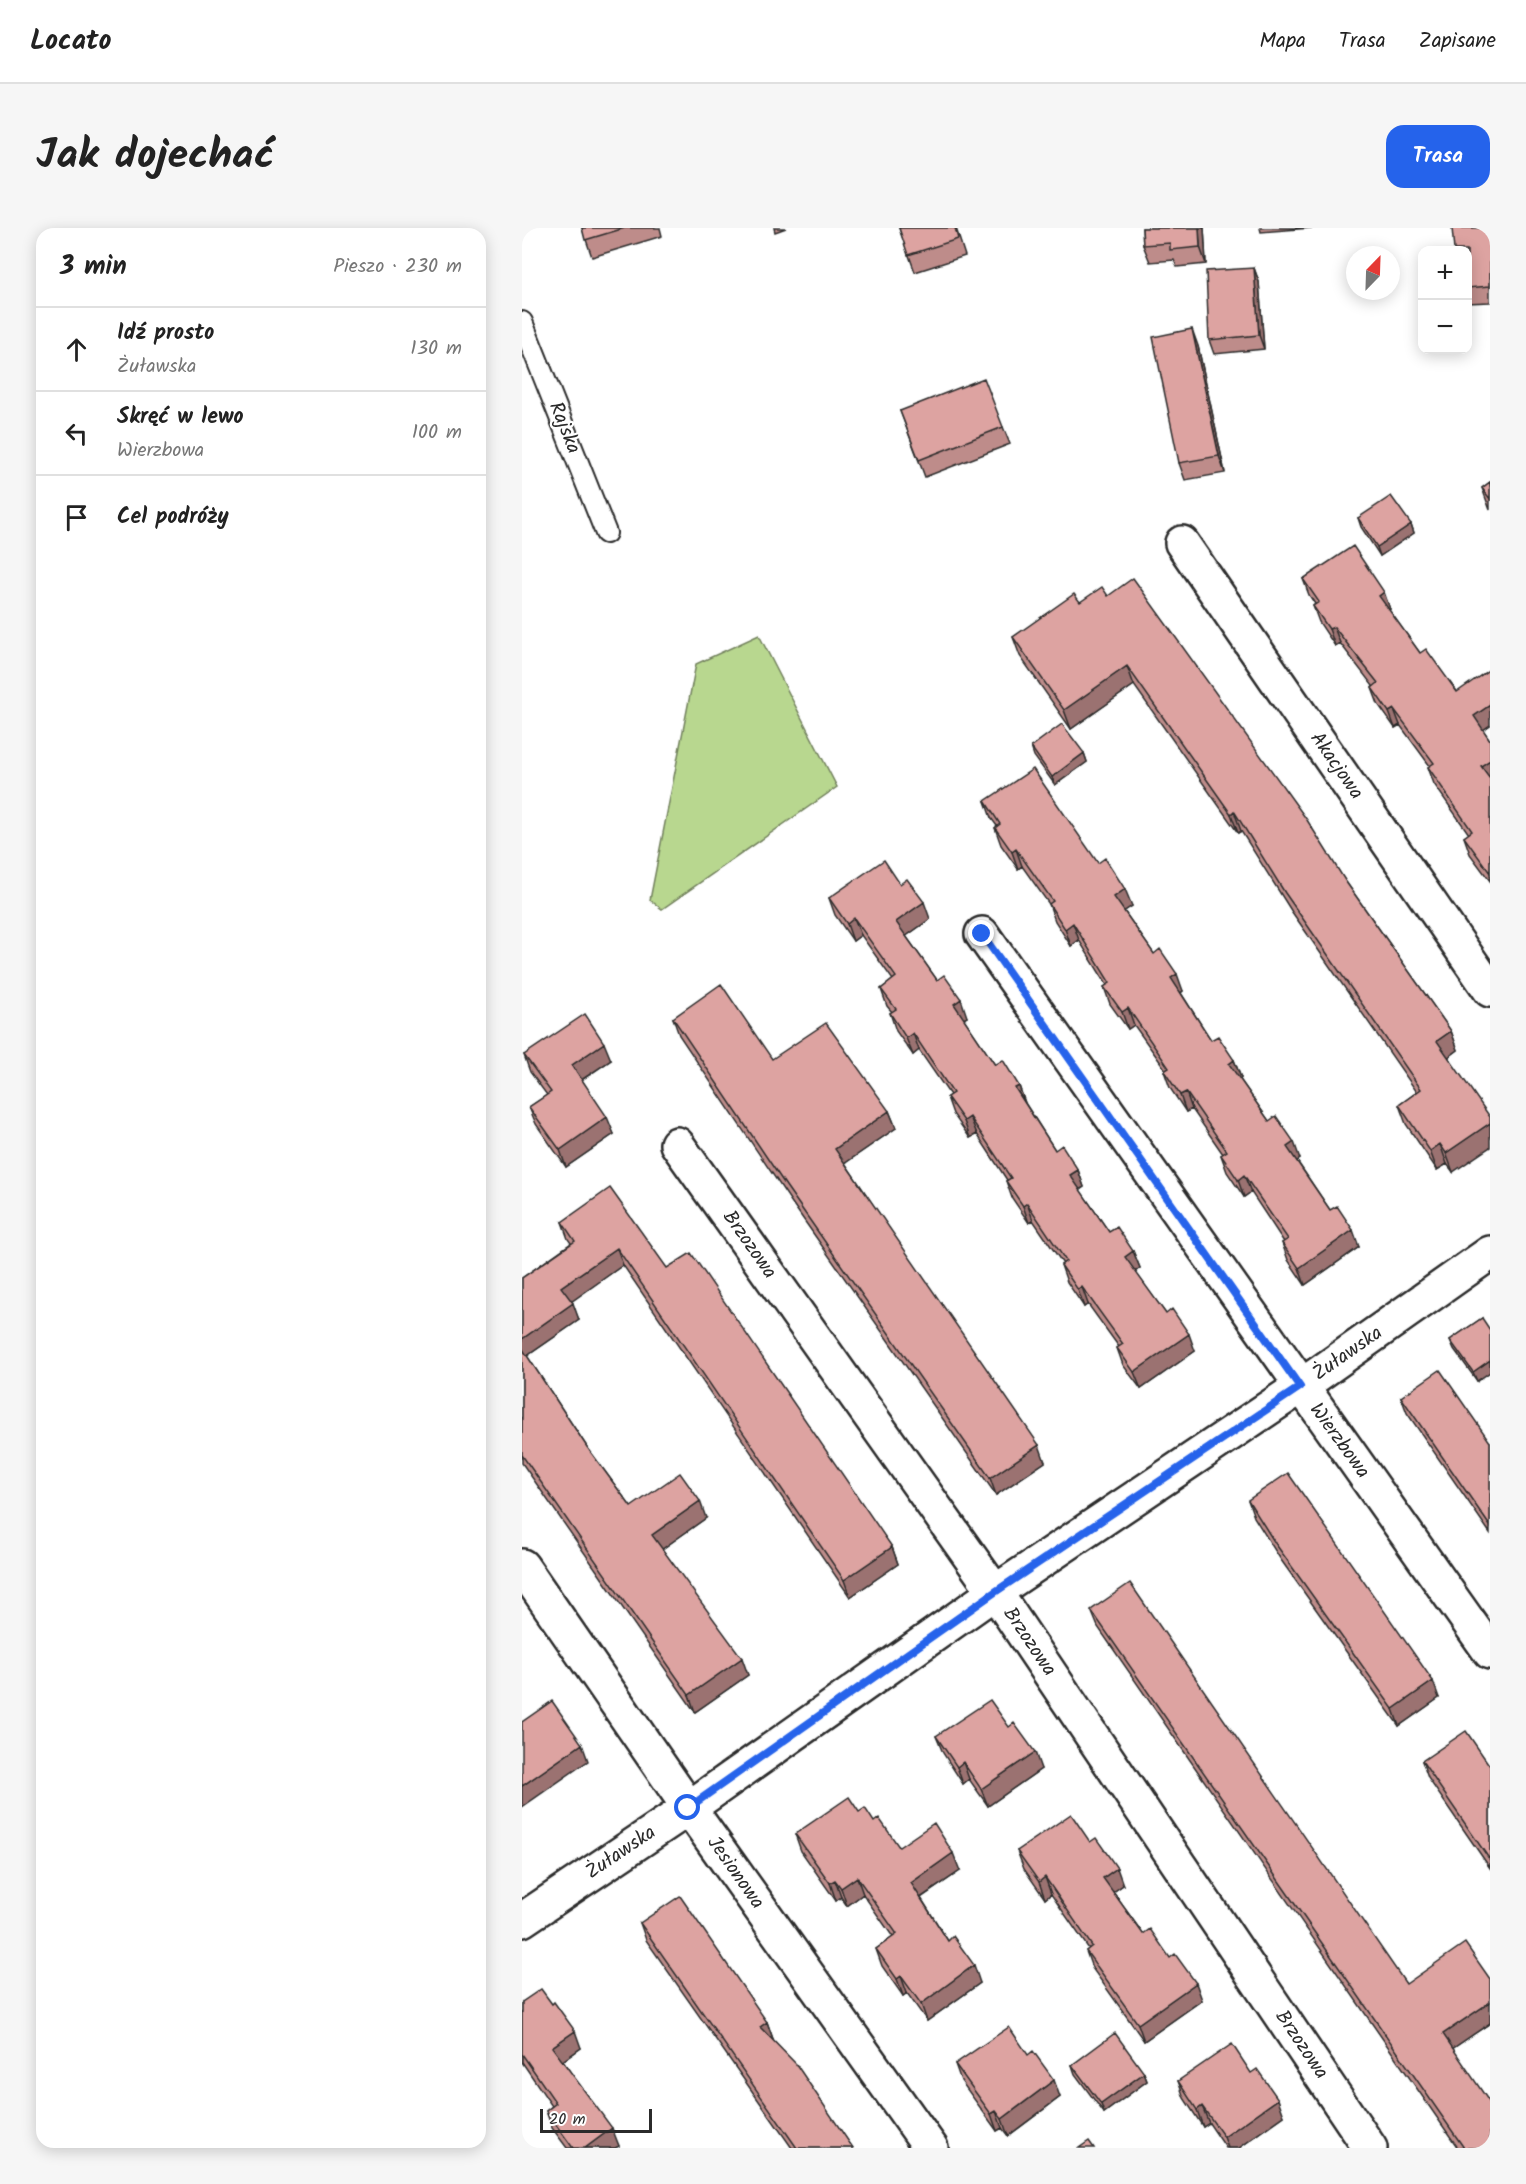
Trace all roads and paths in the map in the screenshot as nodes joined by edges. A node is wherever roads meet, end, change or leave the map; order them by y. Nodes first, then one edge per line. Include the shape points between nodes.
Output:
1 (522, 322) edge
2 (606, 533) dead end
3 (1182, 543) dead end
4 (982, 934) dead end
5 (1490, 990) edge
6 (677, 1144) dead end
7 (1490, 1253) edge
8 (1300, 1387) junction
9 (522, 1566) edge
10 (995, 1592) junction
11 (1490, 1652) edge
12 (688, 1808) junction
13 (522, 1920) edge
14 (931, 2148) edge
15 (1370, 2148) edge

1 - 2 lane, Rajska
3 - 5 street, Akacjowa
4 - 8 street, Wierzbowa
6 - 10 street, Brzozowa
7 - 8 street, Żuławska
8 - 10 street, Żuławska
8 - 11 street, Wierzbowa
9 - 12 street, Jesionowa
10 - 12 street, Żuławska
10 - 15 street, Brzozowa
12 - 13 street, Żuławska
12 - 14 street, Jesionowa

